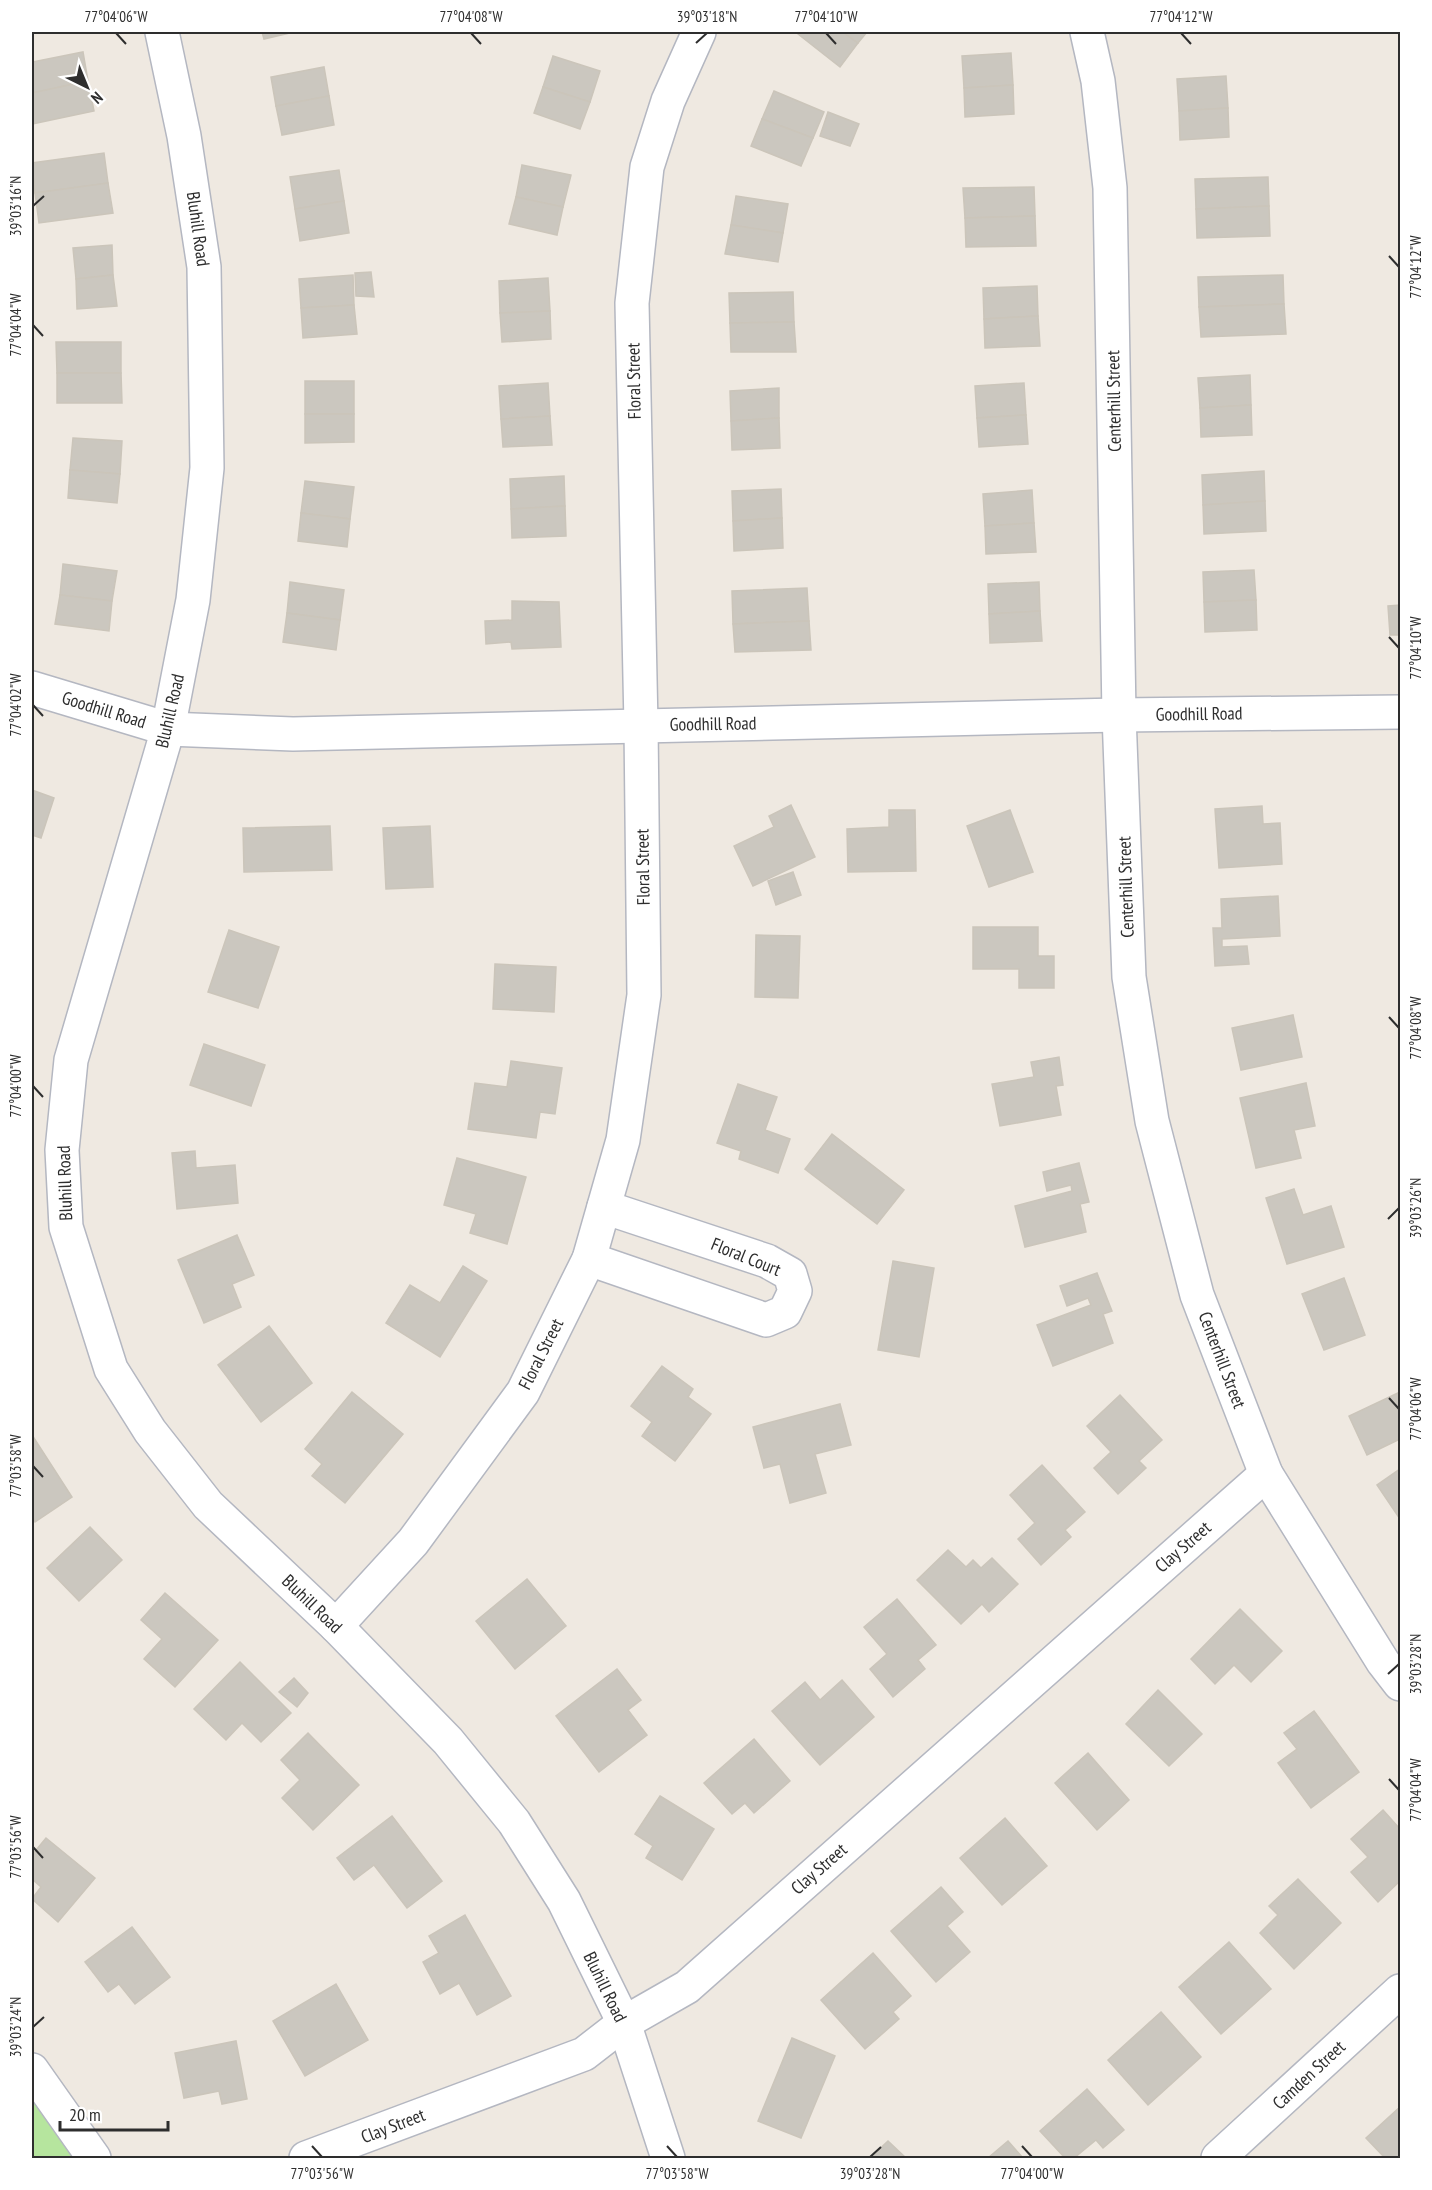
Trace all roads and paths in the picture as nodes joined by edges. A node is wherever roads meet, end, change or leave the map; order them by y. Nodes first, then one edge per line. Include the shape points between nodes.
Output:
1 (162, 32) edge
2 (699, 32) edge
3 (1087, 32) edge
4 (32, 688) edge
5 (1401, 712) edge
6 (1119, 715) junction
7 (641, 725) junction
8 (168, 729) junction
9 (604, 1207) junction
10 (589, 1259) junction
11 (1266, 1474) junction
12 (336, 1626) junction
13 (1401, 1684) edge
14 (1401, 1991) edge
15 (624, 2023) junction
16 (32, 2070) edge
17 (94, 2158) edge
18 (306, 2158) edge
19 (668, 2158) edge
20 (1218, 2158) edge

1 - 8 street, Bluhill Road via 184,136 204,267 207,468 193,600
2 - 7 street, Floral Street via 668,100 647,167 632,303
3 - 6 street, Centerhill Street via 1098,81 1110,188
4 - 8 street, Goodhill Road
5 - 6 street, Goodhill Road
6 - 7 street, Goodhill Road
6 - 11 street, Centerhill Street via 1129,976 1152,1121 1197,1295
7 - 8 street, Goodhill Road via 294,734
7 - 9 street, Floral Street via 644,995 623,1140
8 - 12 street, Bluhill Road via 71,1060 62,1150 66,1227 111,1370 150,1431 208,1505
9 - 10 street, Floral Street
9 - 10 street, Floral Court via 767,1261 790,1274 795,1291 785,1312 766,1320
10 - 12 street, Floral Street via 523,1392 413,1542
11 - 13 street, Centerhill Street via 1383,1662
11 - 15 street, Clay Street via 687,1986
12 - 15 street, Bluhill Road via 448,1741 514,1822 564,1901
14 - 20 street, Camden Street
15 - 18 street, Clay Street via 584,2054
15 - 19 street, Bluhill Road
16 - 17 street

